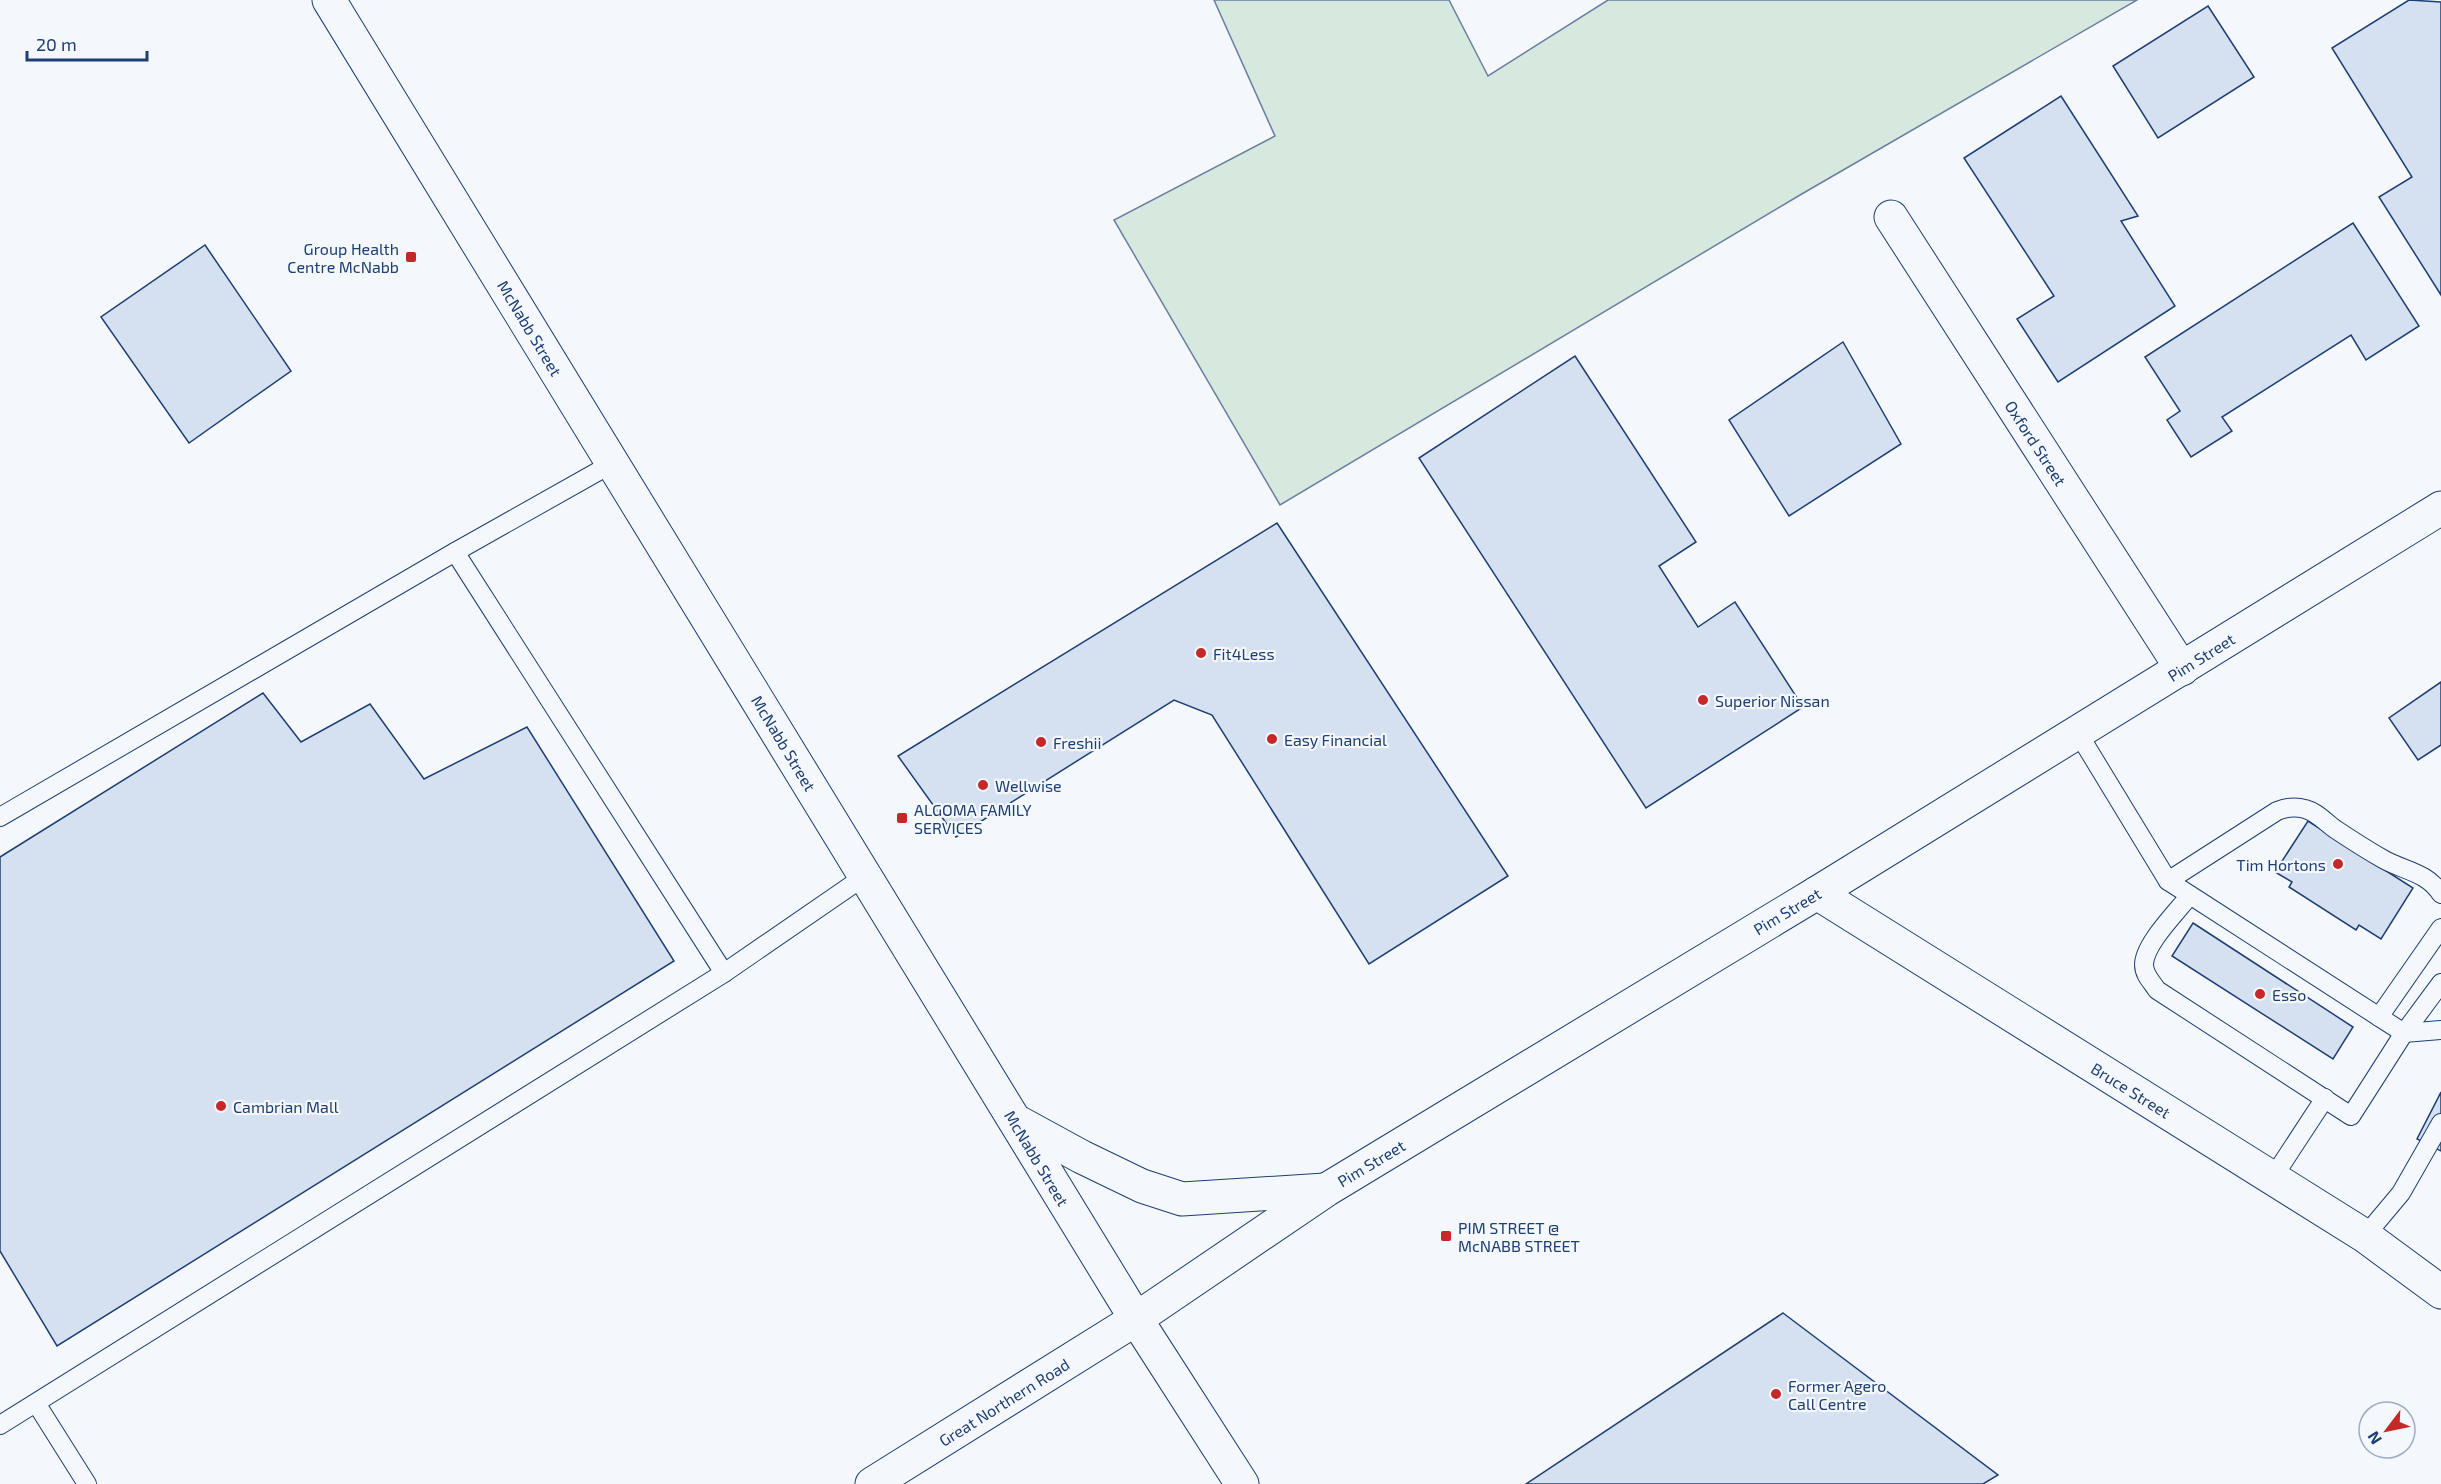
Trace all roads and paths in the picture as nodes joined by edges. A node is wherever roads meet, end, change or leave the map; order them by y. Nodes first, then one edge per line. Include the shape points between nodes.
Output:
1 (329, 0) edge
2 (1891, 217) dead end
3 (613, 464) junction
4 (2441, 508) edge
5 (455, 552) junction
6 (2182, 669) junction
7 (2078, 733) junction
8 (0, 817) edge
9 (865, 876) junction
10 (2168, 881) junction
11 (1817, 893) junction
12 (2441, 894) edge
13 (2190, 895) junction
14 (2441, 928) edge
15 (724, 973) junction
16 (2441, 983) edge
17 (2379, 1017) junction
18 (2441, 1030) edge
19 (2404, 1032) junction
20 (2325, 1098) junction
21 (1015, 1121) junction
22 (2441, 1123) edge
23 (2272, 1179) junction
24 (1326, 1190) junction
25 (2365, 1236) junction
26 (2441, 1292) edge
27 (1136, 1319) junction
28 (36, 1403) junction
29 (0, 1425) edge
30 (87, 1484) edge
31 (872, 1484) edge
32 (1242, 1484) edge

1 - 3 main road, McNabb Street
2 - 6 main road, Oxford Street
3 - 5 lane
3 - 9 main road, McNabb Street
4 - 6 main road, Pim Street
5 - 8 lane
5 - 15 lane
6 - 7 main road, Pim Street
7 - 10 lane
7 - 11 main road, Pim Street
9 - 15 lane
9 - 21 main road, McNabb Street
10 - 12 lane via 2277,811 2297,807 2318,815 2381,858 2418,873
10 - 13 lane
11 - 23 main road, Bruce Street
11 - 24 main road, Pim Street
13 - 17 lane
13 - 20 lane via 2150,947 2144,966 2146,975 2157,990
14 - 17 lane
15 - 28 lane
16 - 19 lane
17 - 19 lane
18 - 19 lane
19 - 20 lane via 2351,1116
20 - 23 lane
21 - 24 main road via 1142,1186 1182,1199
21 - 27 main road, McNabb Street
22 - 25 lane via 2401,1194
23 - 25 main road, Bruce Street
24 - 27 main road, Pim Street
25 - 26 main road, Bruce Street
27 - 31 main road, Great Northern Road
27 - 32 main road, McNabb Street
28 - 29 lane
28 - 30 lane

